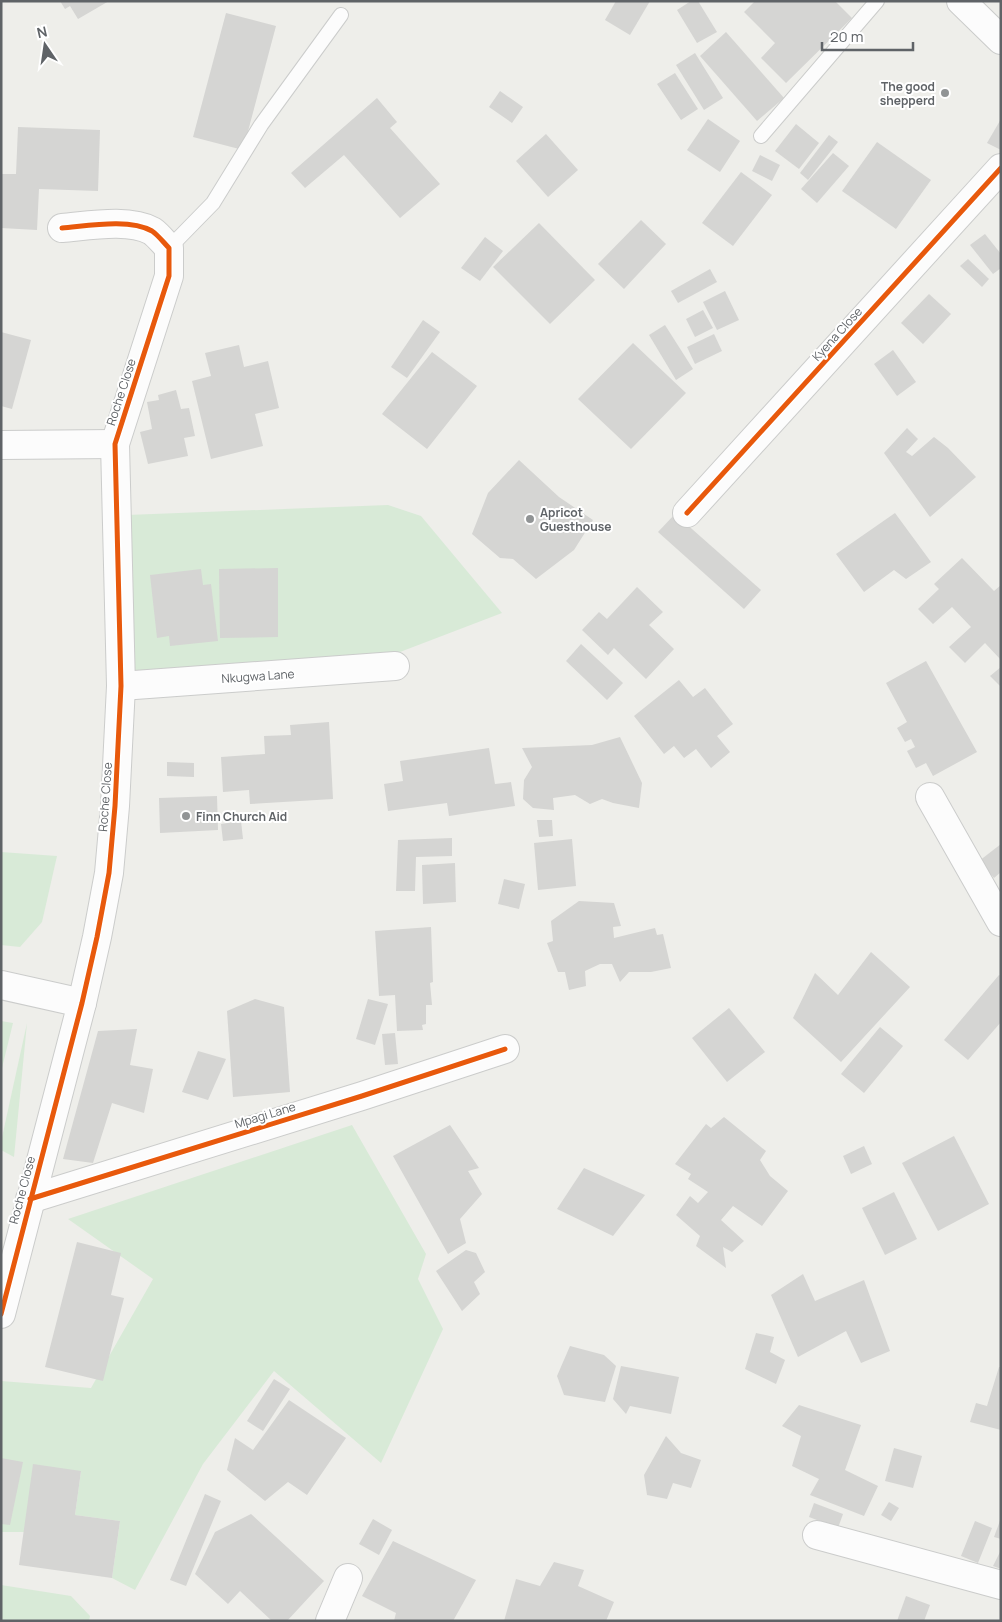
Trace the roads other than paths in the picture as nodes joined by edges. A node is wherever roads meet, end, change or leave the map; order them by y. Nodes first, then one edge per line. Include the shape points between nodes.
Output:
1 (877, 1) edge
2 (961, 1) edge
3 (340, 15) dead end
4 (1001, 40) edge
5 (761, 136) dead end
6 (1001, 168) edge
7 (62, 228) dead end
8 (168, 248) junction
9 (115, 444) junction
10 (1, 445) edge
11 (688, 513) dead end
12 (395, 666) dead end
13 (122, 686) junction
14 (930, 797) dead end
15 (1001, 922) edge
16 (1, 985) edge
17 (82, 1003) junction
18 (505, 1049) dead end
19 (30, 1200) junction
20 (1, 1314) edge
21 (817, 1535) dead end
22 (348, 1578) dead end
23 (1001, 1585) edge
24 (330, 1621) edge

1 - 5 lane
2 - 4 street
3 - 8 lane via 261,126 214,203
6 - 11 street, Kyena Close
7 - 8 street via 118,224 138,226 153,232
8 - 9 street, Roche Close via 169,276
9 - 10 street
9 - 13 street, Roche Close
12 - 13 street, Nkugwa Lane
13 - 17 street, Roche Close via 109,872
14 - 15 street
16 - 17 street
17 - 19 street, Roche Close
18 - 19 street, Mpagi Lane
19 - 20 street, Roche Close
21 - 23 street
22 - 24 street

